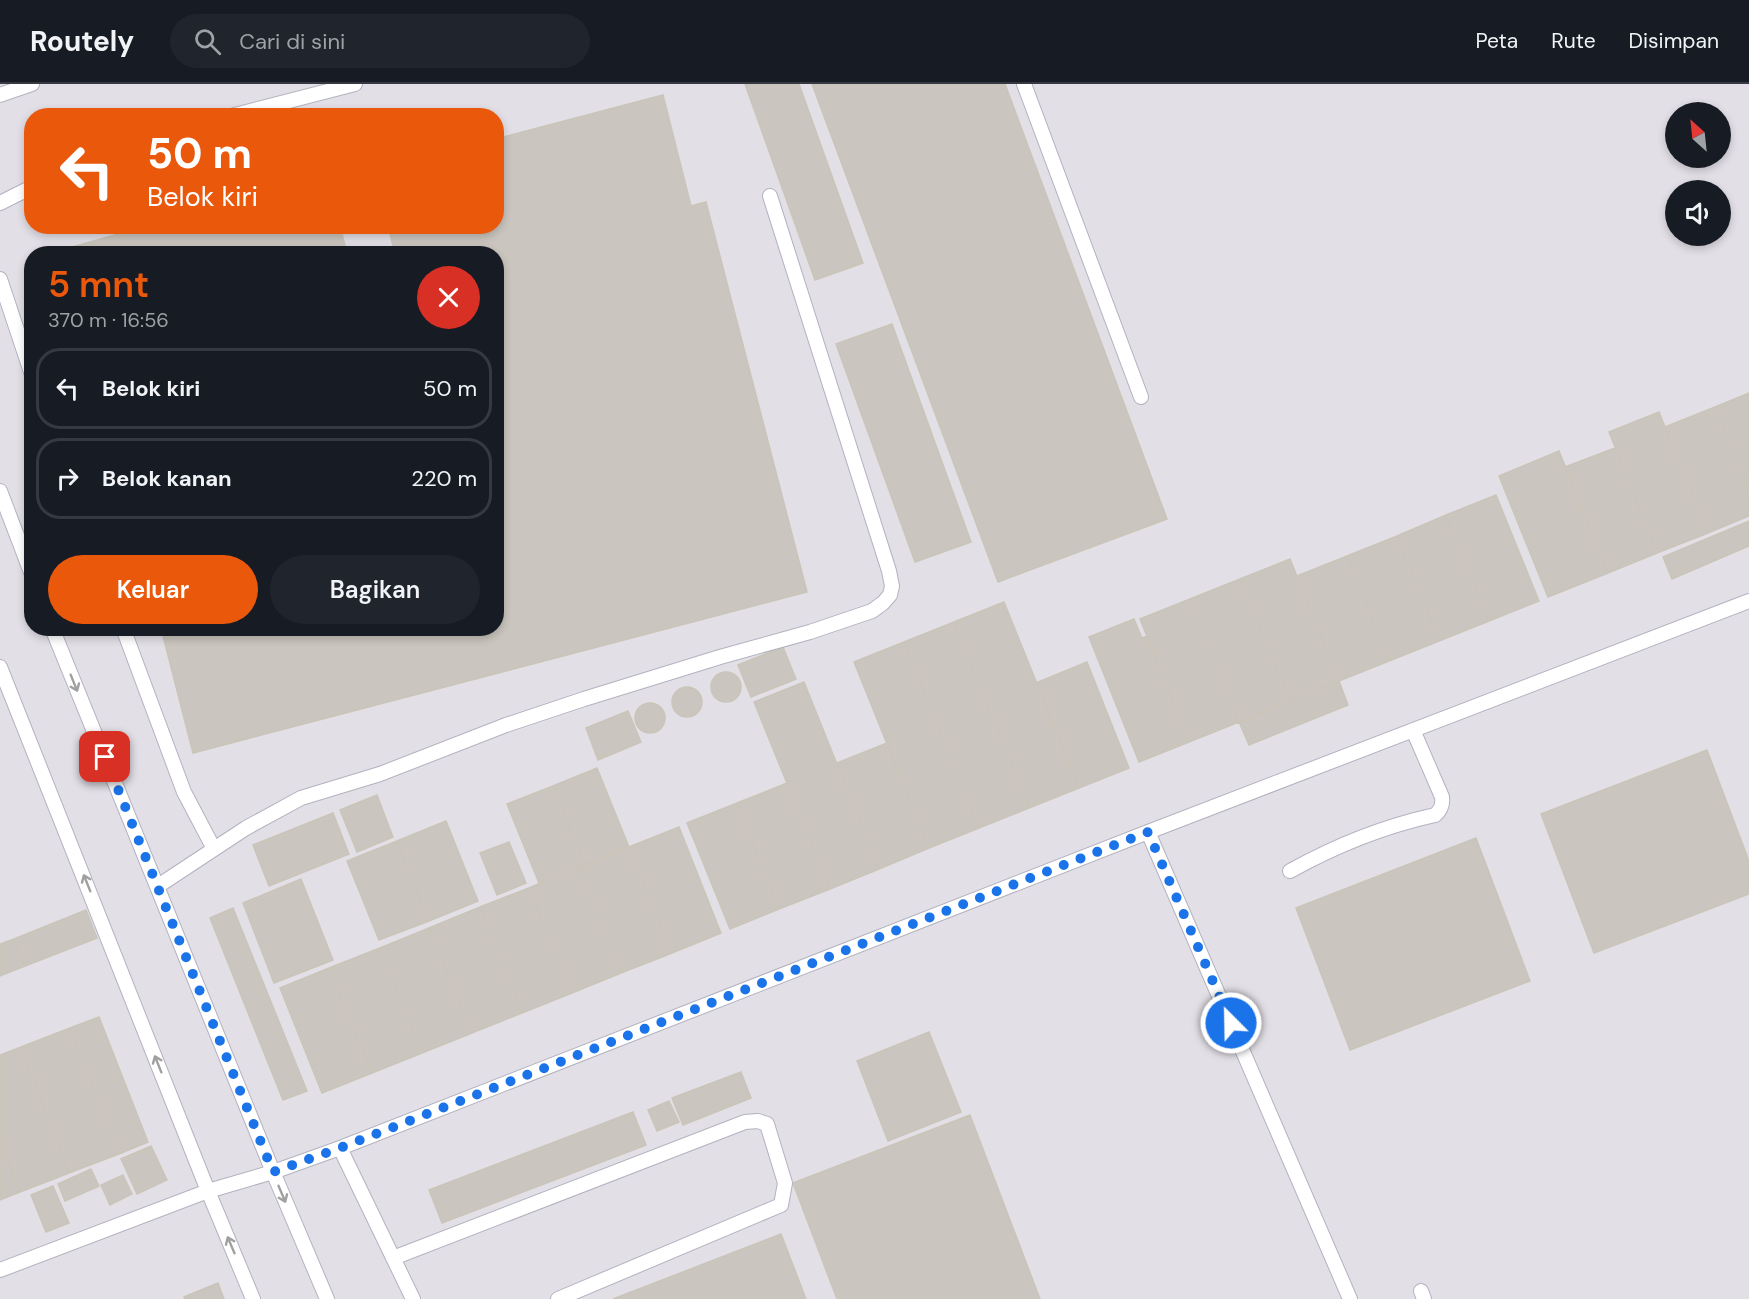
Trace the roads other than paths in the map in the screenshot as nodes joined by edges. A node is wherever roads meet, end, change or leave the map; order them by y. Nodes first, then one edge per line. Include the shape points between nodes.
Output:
1 (32, 84) edge
2 (355, 84) edge
3 (1024, 84) edge
4 (0, 95) edge
5 (262, 108) edge
6 (24, 191) edge
7 (770, 196) dead end
8 (0, 203) edge
9 (0, 279) edge
10 (24, 351) edge
11 (1141, 397) dead end
12 (0, 491) edge
13 (24, 554) edge
14 (1749, 601) edge
15 (55, 636) edge
16 (126, 636) edge
17 (0, 667) edge
18 (1413, 730) junction
19 (1148, 832) junction
20 (214, 849) junction
21 (1290, 871) dead end
22 (158, 886) junction
23 (340, 1148) junction
24 (273, 1172) junction
25 (208, 1191) junction
26 (393, 1258) junction
27 (0, 1270) edge
28 (253, 1299) edge
29 (327, 1299) edge
30 (413, 1299) edge
31 (558, 1299) edge
32 (1350, 1299) edge

1 - 4 lane
2 - 5 lane
3 - 11 lane
6 - 8 lane
7 - 20 lane via 889,571 890,595 872,610 854,617 573,703 380,774 300,798
9 - 10 lane
12 - 13 lane
14 - 18 lane
15 -> 22 lane
16 - 20 lane via 184,792
25 -> 17 lane
18 - 19 lane
18 - 21 lane via 1442,797 1438,812 1346,844
19 - 23 lane
19 - 32 lane
20 - 22 lane
22 - 24 lane
23 - 24 lane
23 - 26 lane
24 - 25 lane
24 -> 29 lane
25 - 27 lane
28 -> 25 lane
26 - 30 lane
26 - 31 lane via 745,1122 766,1124 785,1184 781,1205

